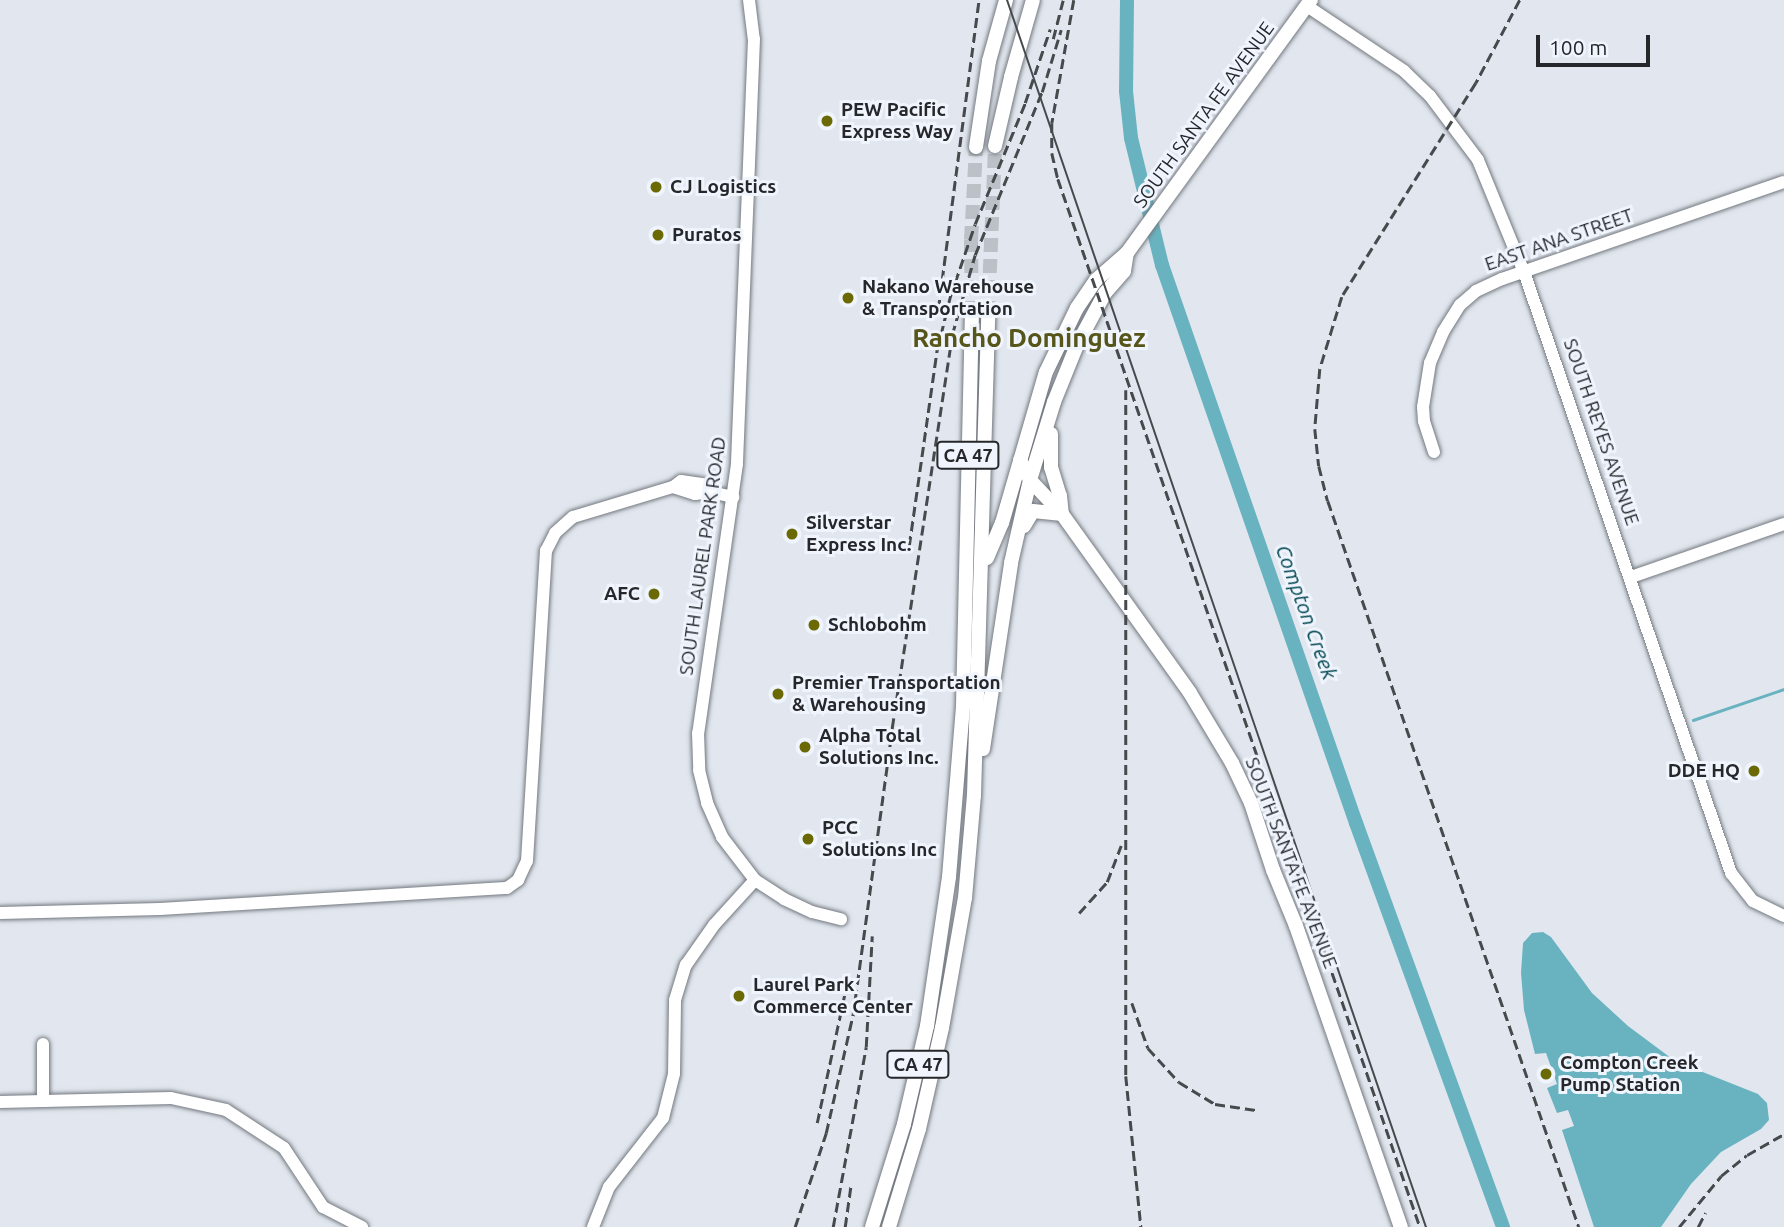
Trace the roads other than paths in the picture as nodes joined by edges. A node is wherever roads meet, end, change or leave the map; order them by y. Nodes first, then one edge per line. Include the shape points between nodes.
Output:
1 (749, 0) edge
2 (1006, 0) edge
3 (1033, 0) edge
4 (1309, 3) edge
5 (995, 146) tunnel mouth
6 (976, 147) tunnel mouth
7 (1784, 182) edge
8 (1127, 253) junction
9 (1524, 272) junction
10 (972, 315) tunnel mouth
11 (988, 315) tunnel mouth
12 (1060, 338) junction
13 (1077, 345) junction
14 (1054, 402) junction
15 (1434, 452) dead end
16 (1020, 460) junction
17 (1030, 480) junction
18 (733, 497) junction
19 (1062, 514) junction
20 (1784, 524) edge
21 (1011, 563) junction
22 (983, 567) junction
23 (1631, 577) junction
24 (965, 596) junction
25 (974, 795) junction
26 (755, 880) junction
27 (0, 913) edge
28 (1784, 916) edge
29 (841, 919) dead end
30 (43, 1044) dead end
31 (43, 1101) junction
32 (0, 1102) edge
33 (362, 1227) edge
34 (593, 1227) edge
35 (872, 1227) edge
36 (889, 1227) edge
37 (1401, 1227) edge

1 - 18 street, SOUTH LAUREL PARK ROAD via 754,47
2 - 6 main road via 989,61
3 - 5 main road
4 - 8 main road, SOUTH SANTA FE AVENUE
4 - 9 street, SOUTH REYES AVENUE via 1404,71 1433,100 1478,160
7 - 9 street, EAST ANA STREET
8 - 12 main road, SOUTH SANTA FE AVENUE via 1096,280
8 - 13 main road, SOUTH SANTA FE AVENUE via 1124,271 1105,293
9 - 15 street, EAST ANA STREET via 1476,291 1460,305 1443,332 1424,394 1424,421
9 - 23 street, SOUTH REYES AVENUE
10 - 24 main road, CA 47
11 - 22 main road, CA 47
12 - 13 main road
12 - 16 main road, SOUTH SANTA FE AVENUE
13 - 14 main road, SOUTH SANTA FE AVENUE
14 - 17 main road, SOUTH SANTA FE AVENUE
14 - 19 main road via 1049,453
16 - 17 main road, SOUTH SANTA FE AVENUE
16 - 22 main road via 1002,523
17 - 19 main road, SOUTH SANTA FE AVENUE
17 - 21 main road
18 - 26 street, SOUTH LAUREL PARK ROAD via 698,733 699,770 722,837
18 - 27 street via 673,487 573,517 555,533 546,551 527,860 518,880 506,888 160,909
19 - 21 main road via 1039,510 1029,515
19 - 37 main road, SOUTH SANTA FE AVENUE via 1190,693 1232,763 1296,926
20 - 23 street
21 - 25 main road
22 - 24 main road
22 - 25 main road, CA 47
23 - 28 street, SOUTH REYES AVENUE via 1731,873 1753,901
24 - 35 main road, CA 47 via 959,792 941,945 904,1124
25 - 36 main road, CA 47 via 965,898 944,1020 919,1129
26 - 29 street, SOUTH LAUREL PARK ROAD via 812,912
26 - 34 street via 686,965 675,1000 674,1074 663,1118 609,1187
30 - 31 street
31 - 32 street
31 - 33 street via 171,1098 226,1110 284,1147 323,1207

